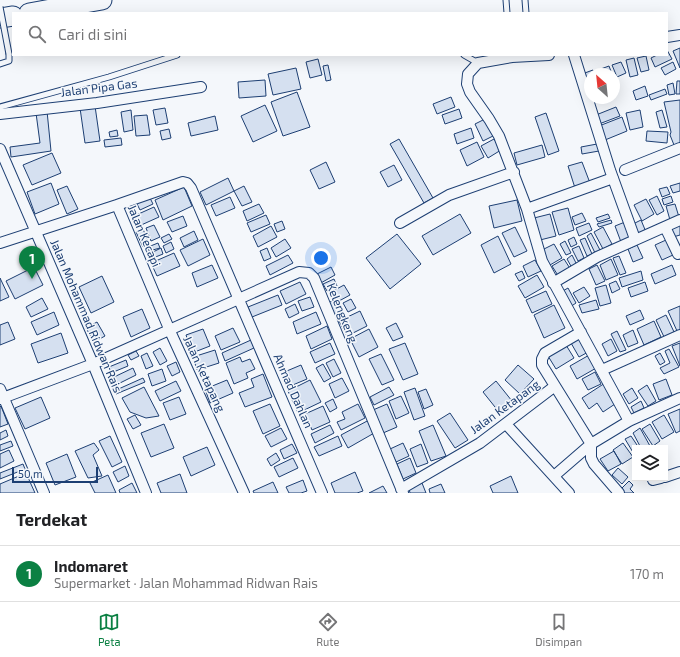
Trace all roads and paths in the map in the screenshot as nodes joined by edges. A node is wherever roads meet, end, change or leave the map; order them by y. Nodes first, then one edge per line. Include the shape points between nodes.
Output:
1 (102, 0) edge
2 (506, 0) edge
3 (525, 0) edge
4 (0, 7) edge
5 (35, 12) edge
6 (507, 12) edge
7 (526, 12) edge
8 (12, 16) edge
9 (0, 18) edge
10 (680, 35) edge
11 (668, 37) edge
12 (174, 56) edge
13 (466, 56) edge
14 (512, 56) edge
15 (574, 56) edge
16 (478, 63) junction
17 (0, 64) edge
18 (201, 87) dead end
19 (0, 107) edge
20 (0, 114) edge
21 (680, 148) edge
22 (0, 149) edge
23 (625, 170) dead end
24 (514, 172) junction
25 (613, 178) junction
26 (117, 205) junction
27 (527, 209) junction
28 (680, 220) edge
29 (400, 223) dead end
30 (665, 227) junction
31 (35, 230) junction
32 (635, 239) junction
33 (0, 242) edge
34 (678, 254) dead end
35 (553, 283) junction
36 (239, 300) junction
37 (170, 331) junction
38 (581, 332) junction
39 (680, 334) edge
40 (93, 364) junction
41 (602, 370) junction
42 (555, 386) junction
43 (1, 396) edge
44 (680, 398) edge
45 (629, 421) junction
46 (506, 424) junction
47 (591, 444) junction
48 (680, 472) edge
49 (554, 476) junction
50 (668, 476) edge
51 (402, 491) edge
52 (44, 493) edge
53 (146, 493) edge
54 (244, 493) edge
55 (322, 493) edge
56 (569, 493) edge
57 (619, 493) edge

1 - 5 highway
2 - 6 lane
3 - 7 lane
4 - 17 lane, bridge via 9,54 9,61
8 - 9 highway
10 - 11 street
12 - 19 lane, Jalan Pipa Gas
13 - 16 lane
14 - 16 street
15 - 25 street
16 - 24 street via 468,74 468,87 493,126
18 - 20 street, Jalan Pipa Gas via 98,103
21 - 23 street
22 - 31 street, Jalan Mohammad Ridwan Rais
24 - 27 street
24 - 29 street via 449,195
25 - 27 street
25 - 32 street
26 - 31 street
26 - 36 street, Jalan Kecapi via 178,183 187,183
26 - 37 street, Jalan Kecapi
27 - 35 street via 542,261
28 - 30 street
30 - 32 street
30 - 34 street
31 - 33 street
31 - 40 street, Jalan Mohammad Ridwan Rais
32 - 35 street via 597,257
35 - 38 street
36 - 37 street, Kelengkeng
36 - 51 street, Kelengkeng via 299,272 312,275
36 - 55 street, Ahmad Dahlan
37 - 40 street, Kelengkeng
37 - 54 street, Jalan Ketapang
38 - 41 street
38 - 42 street, Jalan Ketapang via 543,355 542,365
39 - 41 street
40 - 43 street, Kelengkeng
40 - 53 street, Jalan Mohammad Ridwan Rais
41 - 45 street
42 - 46 street, Jalan Ketapang
42 - 47 street
43 - 52 street
44 - 45 street
45 - 47 street
46 - 49 street
46 - 51 street, Jalan Ketapang
47 - 49 street
47 - 57 street via 591,458 594,464
48 - 50 street
49 - 56 street

